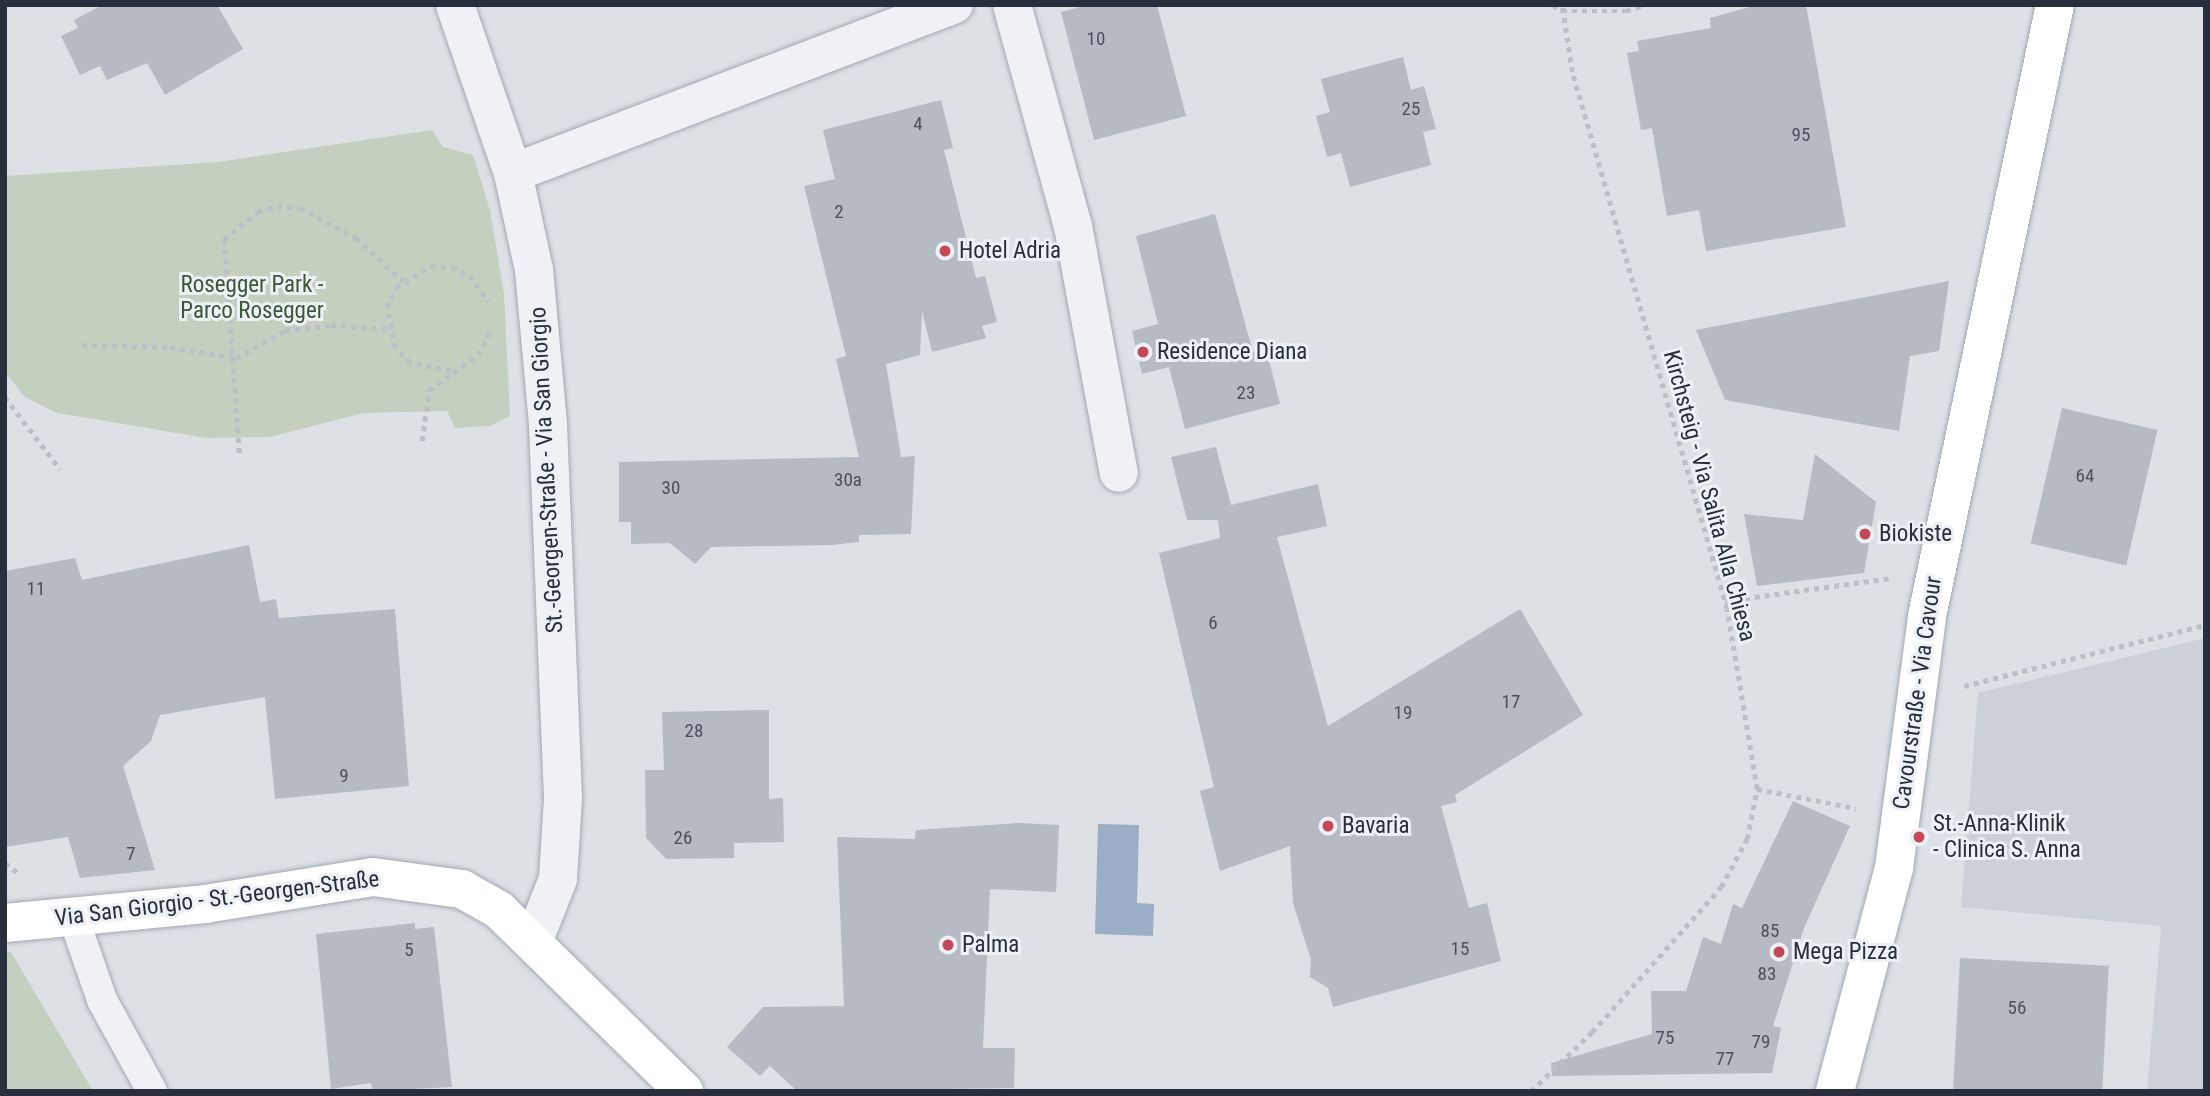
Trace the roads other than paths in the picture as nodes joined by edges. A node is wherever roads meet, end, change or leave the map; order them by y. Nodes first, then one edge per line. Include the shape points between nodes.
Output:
1 (454, 5) edge
2 (954, 5) edge
3 (1012, 5) edge
4 (2055, 5) edge
5 (891, 17) edge
6 (513, 173) junction
7 (1118, 473) dead end
8 (74, 919) junction
9 (5, 923) edge
10 (533, 942) junction
11 (152, 1091) edge
12 (684, 1091) edge
13 (1835, 1091) edge

1 - 6 street, St.-Georgen-Straße - Via San Giorgio
2 - 5 street
3 - 7 street via 1073,226
4 - 13 street, Cavourstraße - Via Cavour via 1936,572 1894,868
5 - 6 street
6 - 10 street, St.-Georgen-Straße - Via San Giorgio via 534,270 548,425 563,799 558,879
8 - 9 street, Via San Giorgio - St.-Georgen-Straße
8 - 10 street, Via San Giorgio - St.-Georgen-Straße via 373,877 415,879 462,889 499,910
8 - 11 lane via 102,1000
10 - 12 street, Via San Giorgio - St.-Georgen-Straße

